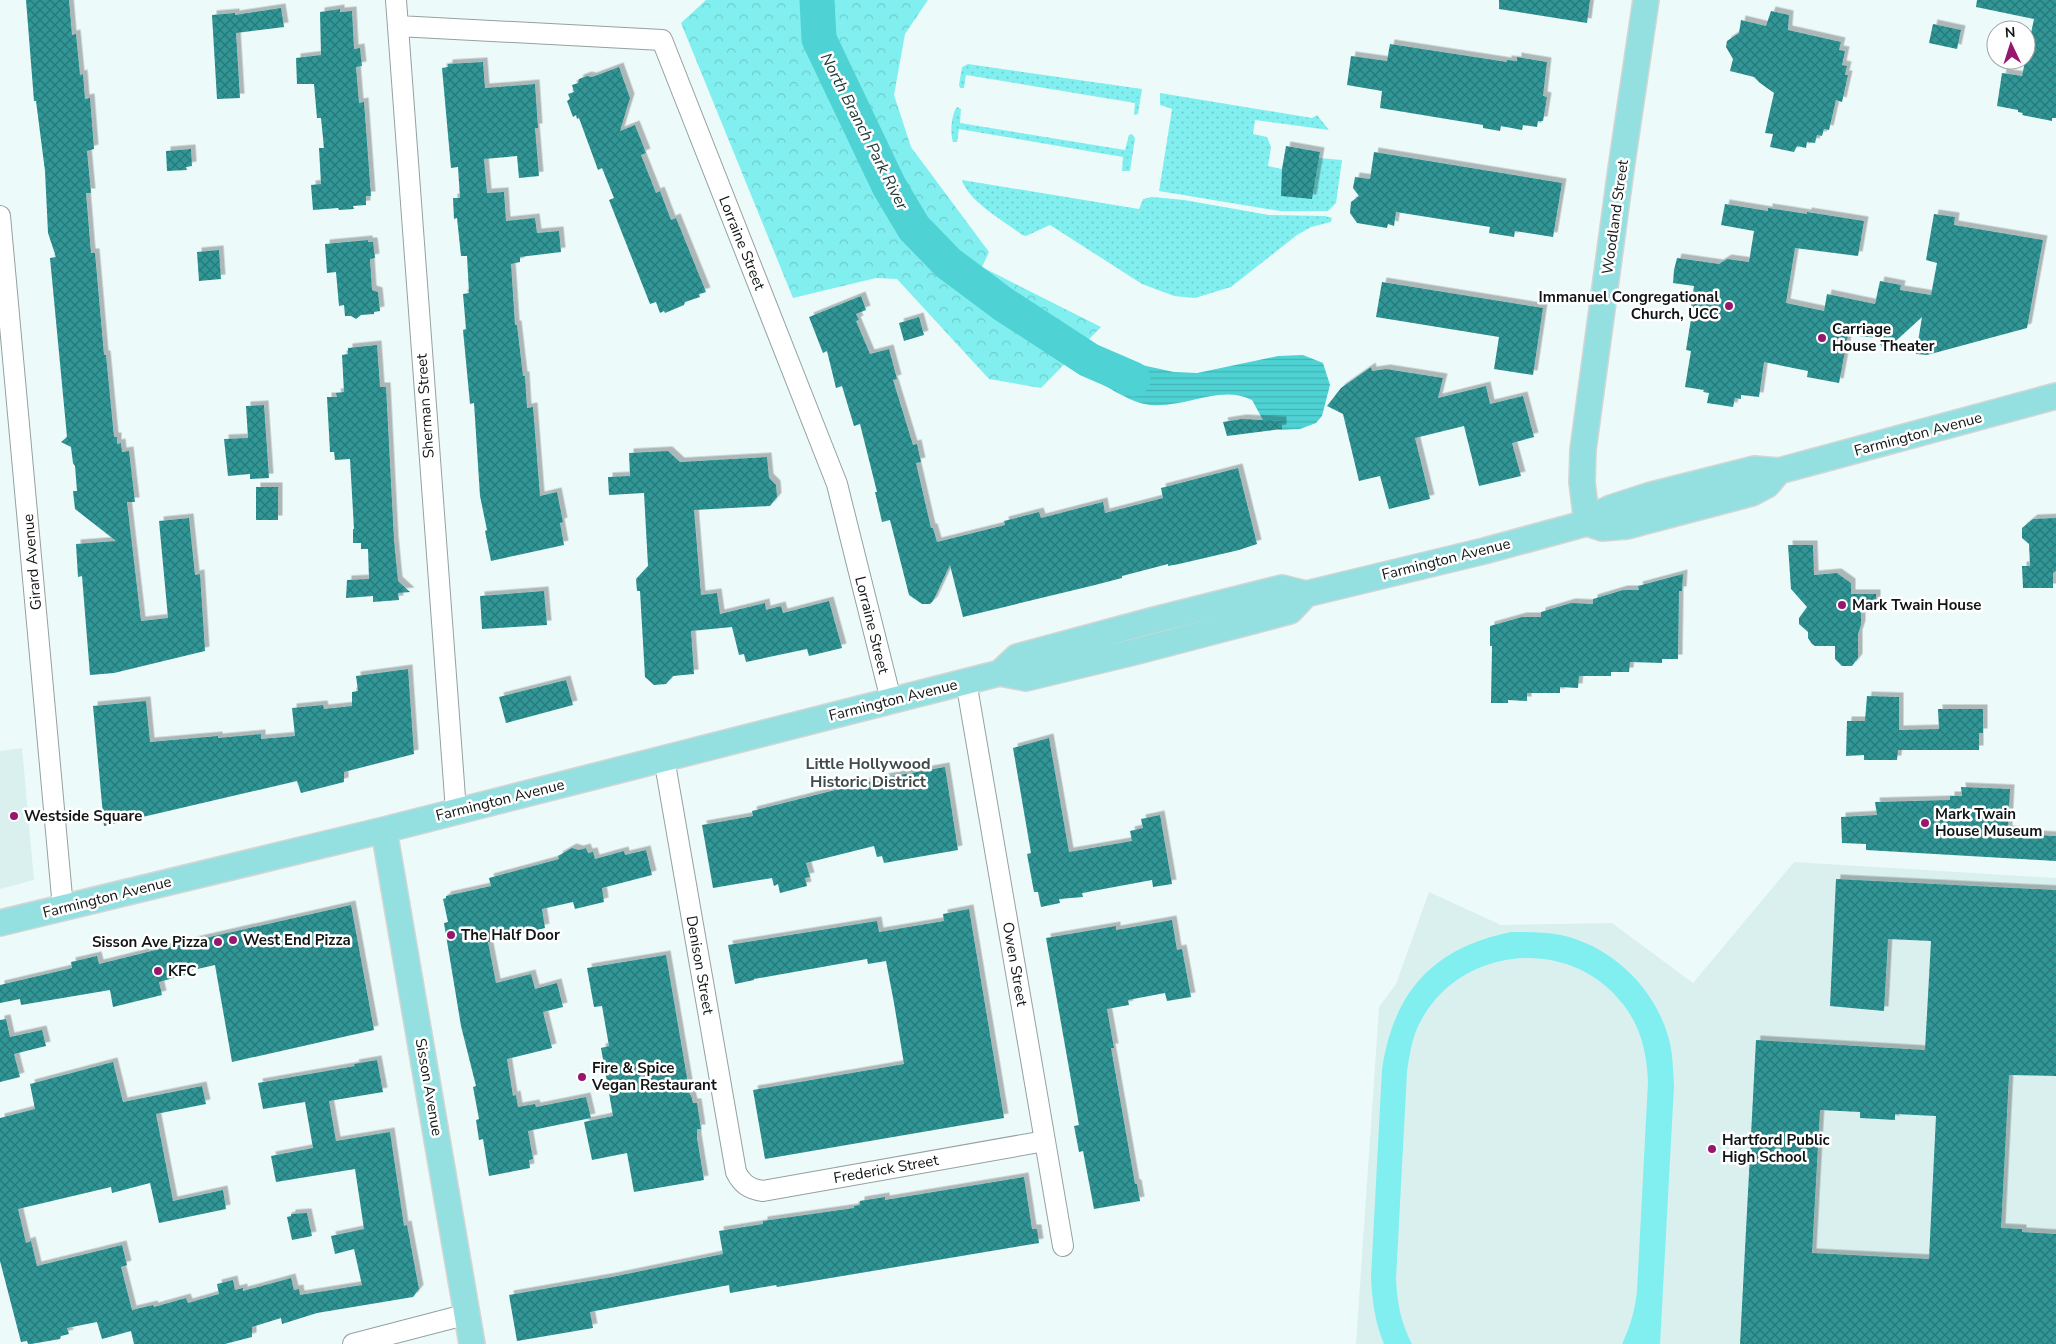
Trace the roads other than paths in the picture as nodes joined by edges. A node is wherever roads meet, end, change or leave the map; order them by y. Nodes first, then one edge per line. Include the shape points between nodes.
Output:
1 (396, 0) edge
2 (1646, 0) edge
3 (398, 26) junction
4 (0, 216) edge
5 (2056, 396) edge
6 (1587, 523) junction
7 (966, 681) junction
8 (890, 700) junction
9 (664, 758) junction
10 (456, 811) junction
11 (384, 830) junction
12 (63, 908) junction
13 (0, 923) edge
14 (1045, 1141) junction
15 (736, 1172) joint
16 (1063, 1246) dead end
17 (468, 1314) junction
18 (353, 1344) edge
19 (472, 1344) edge

1 - 3 street, Sherman Street
2 - 6 main road, Woodland Street via 1583,450 1582,482
3 - 8 street, Lorraine Street via 662,40 837,484
3 - 10 street, Sherman Street
4 - 12 street, Girard Avenue
5 - 6 main road, Farmington Avenue via 1780,472 1767,485 1752,493 1621,527 1602,528
6 - 7 main road, Farmington Avenue via 1306,594 1290,611 1134,652 1026,678 1000,673
7 - 8 main road, Farmington Avenue
7 - 14 street, Owen Street
8 - 9 main road, Farmington Avenue
9 - 10 main road, Farmington Avenue
9 - 15 street, Denison Street
10 - 11 main road, Farmington Avenue
11 - 12 main road, Farmington Avenue
11 - 17 main road, Sisson Avenue
12 - 13 main road, Farmington Avenue
14 - 15 street, Frederick Street via 763,1191 753,1190 741,1182
14 - 16 street, Owen Street
17 - 18 street
17 - 19 main road, Sisson Avenue

